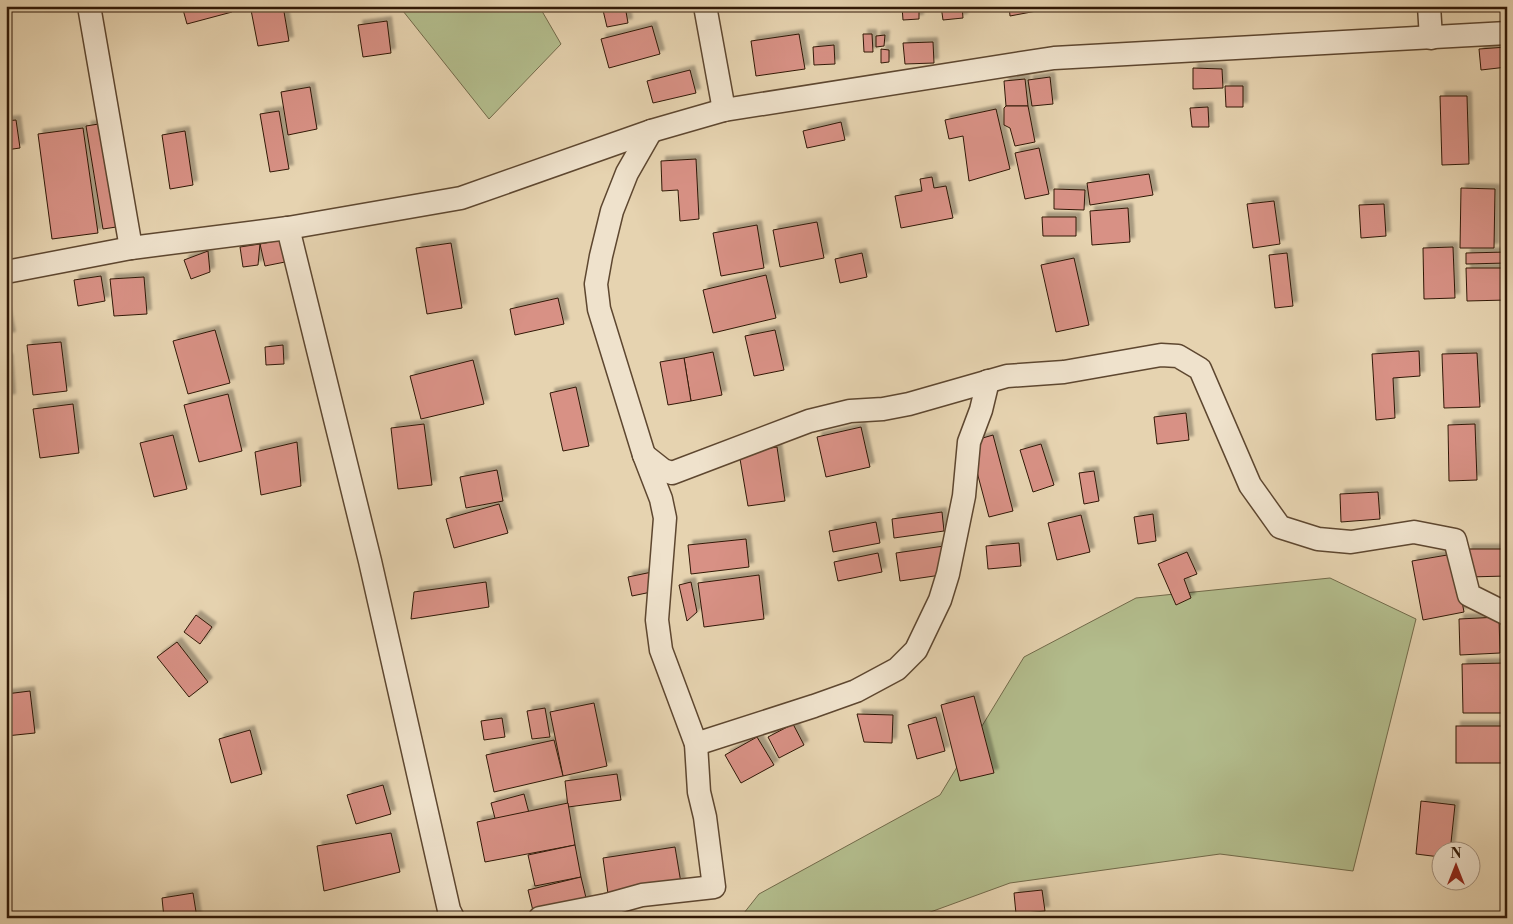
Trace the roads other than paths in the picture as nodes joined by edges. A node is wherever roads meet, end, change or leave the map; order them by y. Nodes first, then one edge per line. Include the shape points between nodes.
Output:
1 (89, 6) edge
2 (704, 6) edge
3 (1429, 6) edge
4 (1507, 33) edge
5 (1431, 38) junction
6 (724, 110) junction
7 (651, 131) junction
8 (288, 228) junction
9 (131, 248) junction
10 (6, 272) edge
11 (988, 381) junction
12 (644, 455) junction
13 (1507, 614) edge
14 (696, 744) junction
15 (453, 918) edge
16 (540, 918) edge

1 - 9 street
2 - 6 street
3 - 5 street
4 - 5 street
5 - 6 street via 1054,58
6 - 7 street
7 - 8 street via 461,198
7 - 12 street via 627,173 612,211 596,284 599,308
8 - 9 street
8 - 15 street
9 - 10 street
11 - 12 street via 909,404 850,411 809,421 672,473
11 - 13 street via 1161,355 1178,356 1200,369 1250,485 1280,527 1318,539 1351,542 1414,532 1455,540 1469,595
11 - 14 street via 969,442 964,496 948,574 940,600 916,650 897,670 856,691
12 - 14 street via 665,518 657,620 661,650
14 - 16 street via 699,792 714,888 642,895

